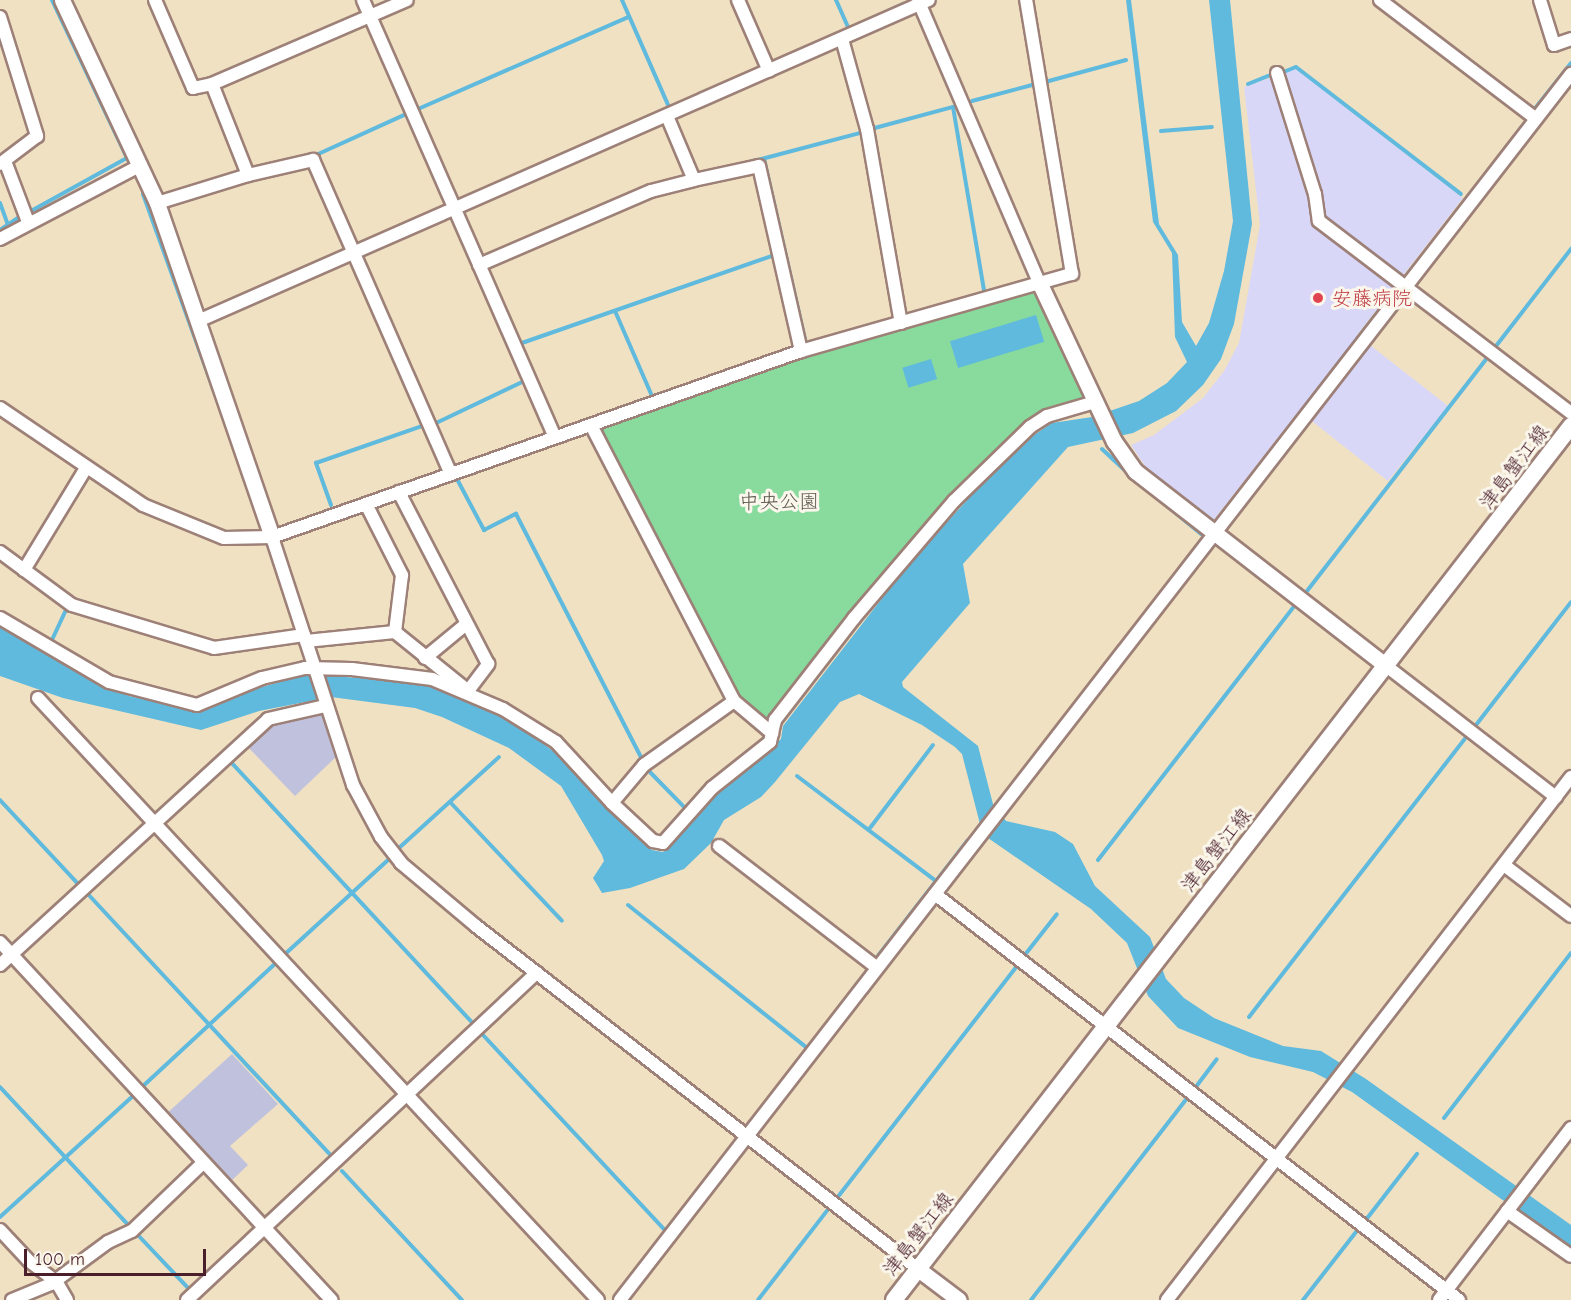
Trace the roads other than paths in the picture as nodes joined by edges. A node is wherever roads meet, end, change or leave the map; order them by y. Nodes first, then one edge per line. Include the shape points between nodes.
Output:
1 (62, 0) edge
2 (155, 0) edge
3 (363, 0) edge
4 (407, 0) edge
5 (738, 0) edge
6 (1026, 0) edge
7 (1380, 0) edge
8 (1540, 0) edge
9 (922, 1) edge
10 (370, 16) junction
11 (0, 17) edge
12 (842, 39) junction
13 (1571, 39) edge
14 (769, 71) junction
15 (1277, 73) dead end
16 (1571, 74) edge
17 (212, 84) junction
18 (667, 116) junction
19 (1536, 119) junction
20 (2, 162) edge
21 (141, 165) junction
22 (248, 175) junction
23 (694, 180) junction
24 (157, 203) junction
25 (455, 209) junction
26 (28, 222) junction
27 (0, 239) edge
28 (354, 252) junction
29 (479, 265) junction
30 (1040, 284) junction
31 (1407, 286) junction
32 (198, 321) junction
33 (901, 323) junction
34 (801, 351) junction
35 (1097, 407) junction
36 (0, 408) edge
37 (1571, 413) edge
38 (591, 425) junction
39 (1571, 426) edge
40 (555, 437) junction
41 (86, 468) junction
42 (451, 474) junction
43 (399, 492) junction
44 (366, 504) junction
45 (1212, 531) junction
46 (272, 537) junction
47 (0, 552) edge
48 (24, 570) junction
49 (0, 618) edge
50 (465, 625) junction
51 (395, 632) junction
52 (305, 638) junction
53 (425, 658) junction
54 (1385, 666) junction
55 (315, 669) junction
56 (468, 691) junction
57 (38, 698) dead end
58 (734, 702) junction
59 (325, 705) junction
60 (772, 733) junction
61 (1571, 777) edge
62 (1556, 797) junction
63 (612, 802) junction
64 (154, 822) junction
65 (718, 846) dead end
66 (1504, 865) junction
67 (935, 894) junction
68 (1571, 916) edge
69 (0, 942) edge
70 (11, 954) junction
71 (0, 964) edge
72 (876, 967) junction
73 (537, 973) junction
74 (1106, 1027) junction
75 (408, 1096) junction
76 (1571, 1128) edge
77 (748, 1136) junction
78 (1277, 1158) junction
79 (203, 1163) junction
80 (1509, 1210) junction
81 (265, 1228) junction
82 (0, 1230) edge
83 (1571, 1256) edge
84 (918, 1269) junction
85 (56, 1281) junction
86 (1442, 1295) edge
87 (12, 1300) edge
88 (67, 1300) edge
89 (187, 1300) edge
90 (331, 1300) edge
91 (598, 1300) edge
92 (620, 1300) edge
93 (894, 1300) edge
94 (959, 1300) edge
95 (1167, 1300) edge
96 (1459, 1300) edge

1 - 21 street
2 - 17 street via 193,88
3 - 10 street
4 - 10 street
5 - 14 street
6 - 30 street via 1072,274
7 - 19 street
8 - 13 street via 1554,45
9 - 12 street
9 - 30 street
10 - 17 street
10 - 25 street
11 - 20 street via 37,136
12 - 14 street
12 - 33 street via 867,129
14 - 18 street
15 - 31 street via 1315,194 1319,221
16 - 19 street
17 - 22 street
18 - 23 street
18 - 25 street
19 - 31 street
20 - 26 street
21 - 24 street
21 - 26 street
22 - 24 street
22 - 28 street via 313,160
23 - 29 street via 651,191
23 - 34 street via 759,166
24 - 32 street
25 - 28 street
25 - 29 street
26 - 27 street
28 - 32 street
28 - 42 street
29 - 40 street
30 - 33 street
30 - 35 street
31 - 37 street
31 - 45 street
32 - 46 street
33 - 34 street
34 - 38 street
35 - 45 street via 1135,471
35 - 60 street via 1047,416 1030,427 954,501 854,618 775,720
36 - 41 street
38 - 40 street
38 - 58 street
39 - 54 main road, 津島蟹江線
40 - 42 street
41 - 46 street via 143,505 224,538
41 - 48 street
42 - 43 street
43 - 44 street
43 - 50 street
44 - 46 street
44 - 51 street via 402,575
45 - 54 street
45 - 67 street
46 - 52 street
47 - 48 street
48 - 52 street via 72,604 214,648
49 - 55 street via 109,682 197,705 262,678
50 - 53 street
50 - 56 street via 488,664
51 - 52 street
51 - 53 street
52 - 55 street
53 - 56 street
54 - 62 street
54 - 74 main road, 津島蟹江線
55 - 56 street via 352,669 432,679
55 - 59 street
56 - 63 street via 556,742
57 - 64 street
58 - 60 street
58 - 63 street via 644,765
59 - 64 street via 268,719
59 - 73 street via 366,812 401,863
60 - 63 street via 770,742 712,788 663,843 652,841
61 - 62 street
62 - 66 street
64 - 70 street
64 - 75 street
65 - 72 street
66 - 68 street
66 - 78 street
67 - 72 street
67 - 74 street
69 - 70 street
70 - 71 street
70 - 79 street
72 - 77 street
73 - 75 street
73 - 77 street
74 - 78 street
74 - 84 main road, 津島蟹江線
75 - 81 street
75 - 91 street
76 - 80 street
77 - 84 street
77 - 92 street
78 - 86 street
78 - 95 street
79 - 81 street
79 - 85 street via 132,1231 108,1242
80 - 83 street
80 - 86 street
81 - 89 street
81 - 90 street
82 - 85 street via 29,1261
84 - 93 main road, 津島蟹江線
84 - 94 street
85 - 87 street
85 - 88 street
86 - 96 street

